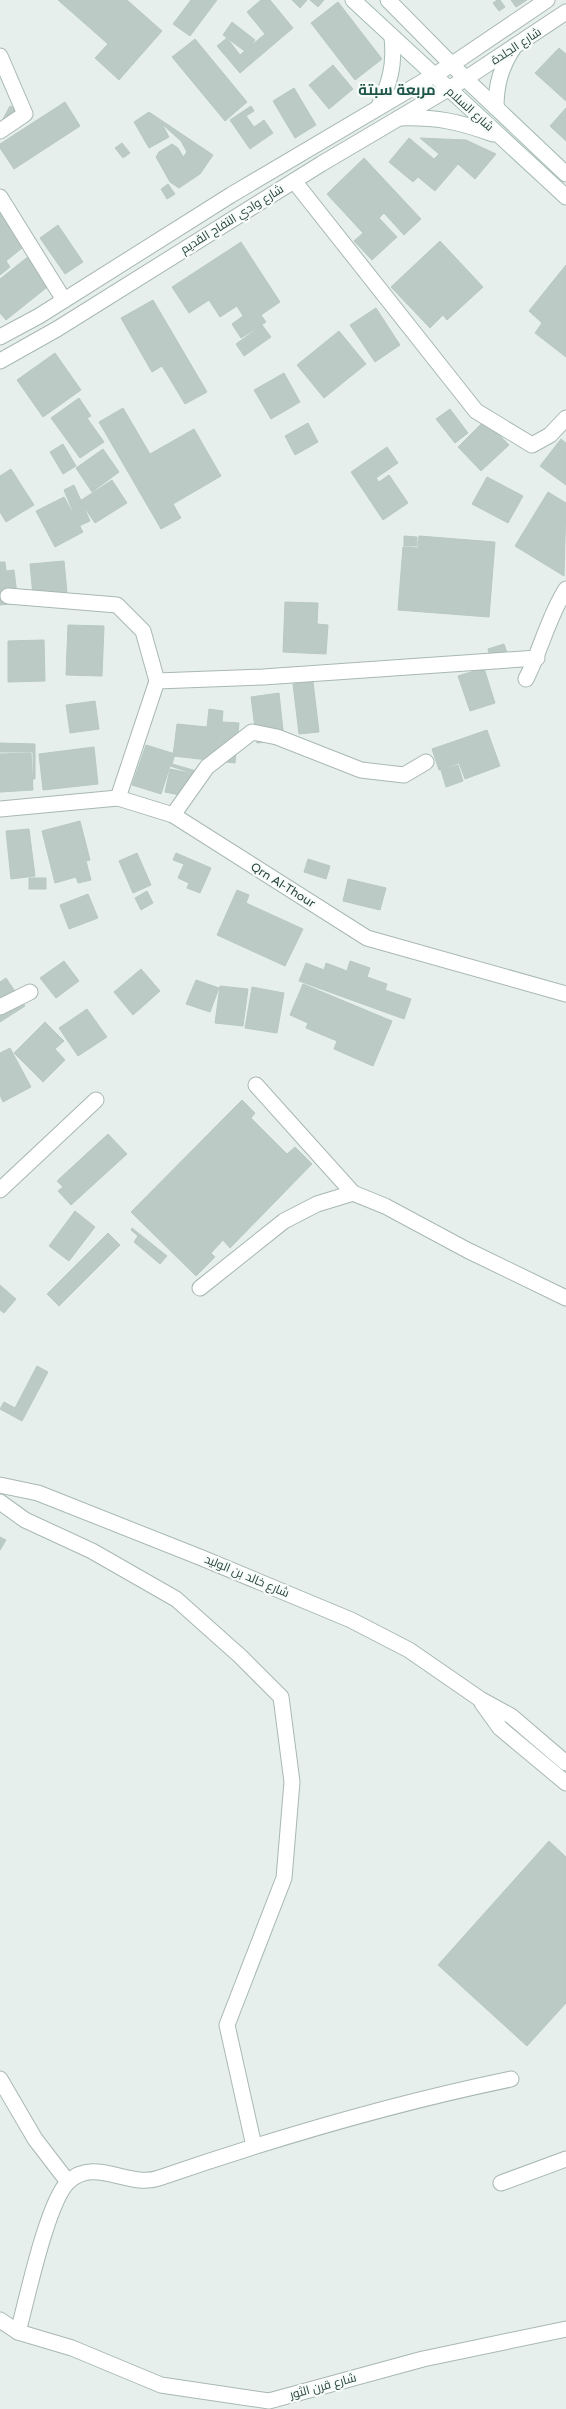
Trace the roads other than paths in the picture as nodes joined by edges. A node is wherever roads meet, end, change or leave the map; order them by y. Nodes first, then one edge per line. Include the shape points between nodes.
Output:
1 (353, 0) edge
2 (388, 0) edge
3 (547, 0) edge
4 (566, 12) edge
5 (392, 37) junction
6 (514, 47) junction
7 (0, 56) edge
8 (451, 65) junction
9 (434, 75) junction
10 (465, 79) junction
11 (448, 89) junction
12 (378, 108) junction
13 (496, 108) junction
14 (399, 118) junction
15 (0, 131) edge
16 (500, 136) junction
17 (566, 174) edge
18 (294, 181) junction
19 (0, 197) edge
20 (566, 197) edge
21 (64, 300) junction
22 (0, 337) edge
23 (0, 361) edge
24 (566, 418) edge
25 (566, 589) edge
26 (8, 596) dead end
27 (537, 658) junction
28 (526, 679) dead end
29 (157, 681) junction
30 (426, 762) dead end
31 (118, 798) junction
32 (0, 810) edge
33 (173, 815) junction
34 (30, 992) dead end
35 (566, 994) edge
36 (0, 1007) edge
37 (256, 1085) dead end
38 (96, 1100) dead end
39 (0, 1190) edge
40 (353, 1193) junction
41 (200, 1288) dead end
42 (566, 1298) edge
43 (0, 1486) edge
44 (0, 1502) edge
45 (480, 1700) junction
46 (566, 1763) edge
47 (566, 1783) edge
48 (0, 2079) edge
49 (511, 2079) dead end
50 (254, 2146) junction
51 (566, 2159) edge
52 (68, 2182) junction
53 (501, 2182) dead end
54 (0, 2320) edge
55 (566, 2329) edge
56 (18, 2332) junction

1 - 5 street, شارع السلام
2 - 8 street, شارع السلام
3 - 8 street, شارع الجلدة
4 - 6 street, شارع الجلدة
5 - 9 street, شارع السلام
5 - 12 street via 394,60 391,78
6 - 10 street, شارع الجلدة
6 - 13 street via 500,73
7 - 15 street via 25,114
8 - 9 street, شارع وادي التفاح القديم
8 - 10 street, شارع السلام
9 - 11 street, شارع السلام
9 - 12 street, شارع وادي التفاح القديم
10 - 11 street, شارع وادي التفاح القديم
10 - 13 street, شارع السلام
11 - 14 street, شارع وادي التفاح القديم
11 - 16 street, شارع السلام
12 - 21 street, شارع وادي التفاح القديم
13 - 17 street, شارع السلام
14 - 16 street via 452,120
14 - 18 street, شارع وادي التفاح القديم
16 - 20 street, شارع السلام
18 - 23 street, شارع وادي التفاح القديم
18 - 24 street via 476,411 532,445 550,435
19 - 21 street
21 - 22 street, شارع وادي التفاح القديم
25 - 27 street via 556,605
26 - 29 street via 117,605 143,631
27 - 28 street
27 - 29 street
29 - 31 street
30 - 33 street via 404,775 361,770 277,737 252,732 207,768
31 - 32 street, Qrn Al-Thour
31 - 33 street, Qrn Al-Thour
33 - 35 street, Qrn Al-Thour via 367,938
34 - 36 street
37 - 40 street
38 - 39 street
40 - 41 street via 317,1204 284,1221
40 - 42 street via 386,1206
43 - 45 street, شارع خالد بن الوليد via 38,1493 351,1620 409,1650
44 - 50 street via 25,1520 92,1551 176,1600 281,1697 292,1782 284,1878 227,2025
45 - 46 street via 511,1716
45 - 47 street via 500,1728
48 - 52 street via 36,2139
49 - 50 street via 426,2097
50 - 52 street via 155,2180 92,2171
51 - 53 street
52 - 56 street via 60,2193 43,2238
54 - 56 street, شارع قرن الثور
55 - 56 street, شارع قرن الثور via 423,2359 269,2401 162,2385 72,2348

